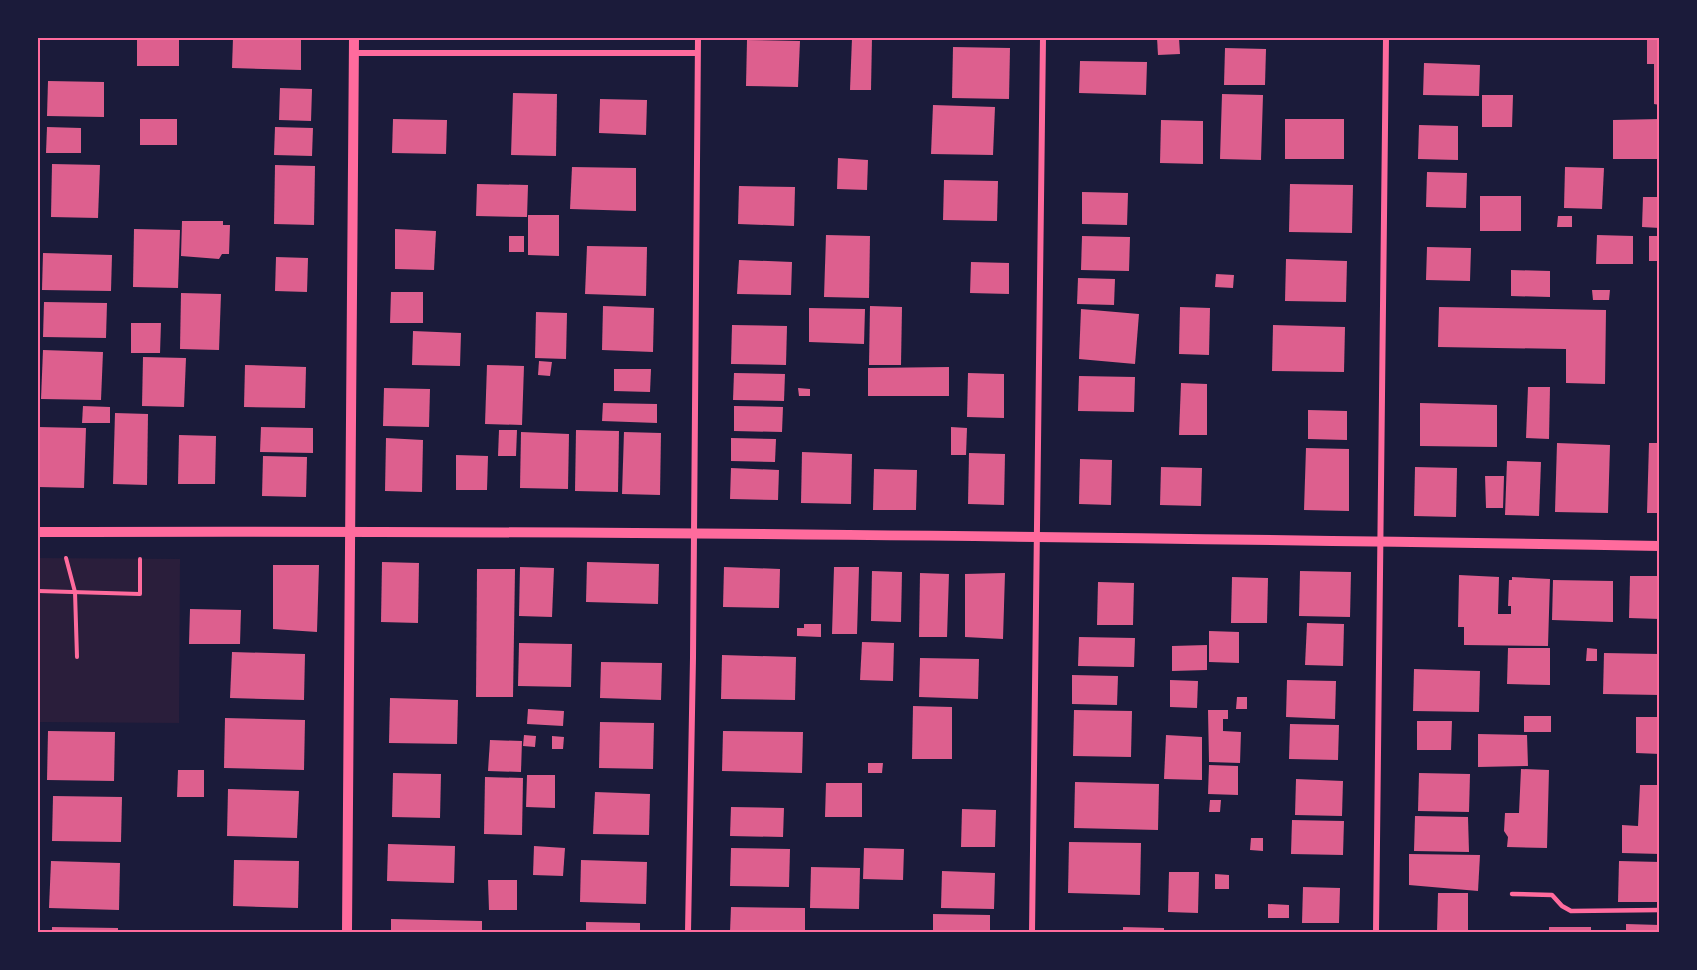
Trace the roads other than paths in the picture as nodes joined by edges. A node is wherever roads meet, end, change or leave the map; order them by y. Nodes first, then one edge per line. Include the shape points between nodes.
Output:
1 (354, 38) edge
2 (698, 38) edge
3 (1043, 38) edge
4 (1386, 38) edge
5 (354, 53) junction
6 (697, 53) junction
7 (349, 530) junction
8 (38, 532) edge
9 (694, 535) junction
10 (1037, 536) junction
11 (1380, 541) junction
12 (1659, 546) edge
13 (1512, 894) dead end
14 (1659, 910) edge
15 (347, 933) edge
16 (688, 933) edge
17 (1032, 933) edge
18 (1376, 933) edge

1 - 5 street
2 - 6 street
3 - 10 street
4 - 11 street
5 - 6 street
5 - 7 street
6 - 9 street
7 - 8 street
7 - 9 street
7 - 15 street
9 - 10 street
9 - 16 street
10 - 11 street
10 - 17 street
11 - 12 street
11 - 18 street
13 - 14 lane via 1552,895 1571,910

